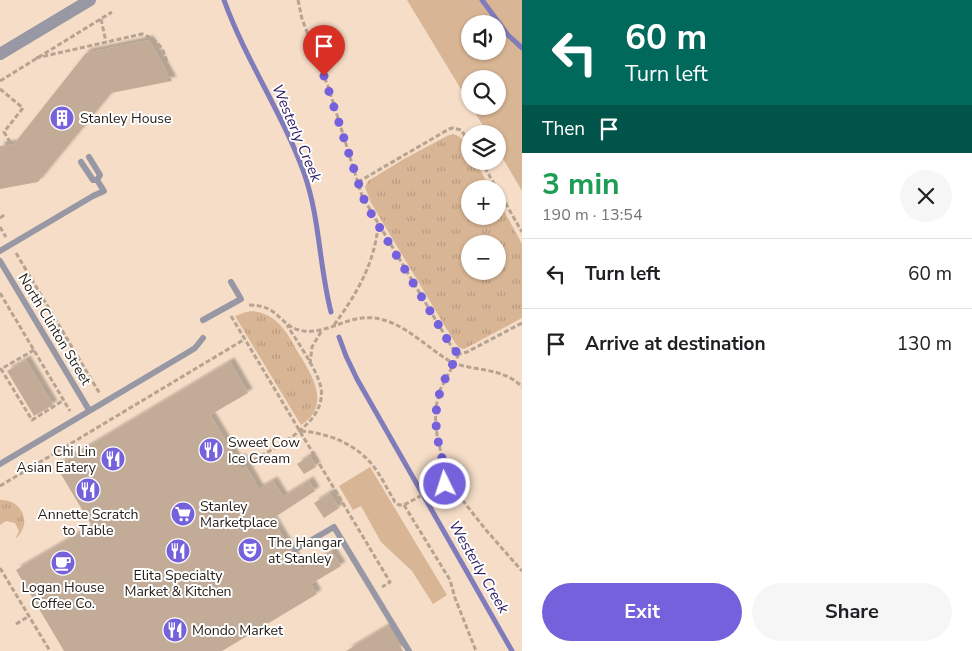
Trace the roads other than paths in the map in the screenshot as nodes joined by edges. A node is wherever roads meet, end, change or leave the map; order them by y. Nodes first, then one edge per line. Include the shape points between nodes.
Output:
1 (90, 0) edge
2 (0, 54) edge
3 (89, 157) dead end
4 (81, 162) dead end
5 (97, 180) junction
6 (0, 251) edge
7 (0, 261) edge
8 (231, 282) dead end
9 (203, 320) dead end
10 (203, 338) dead end
11 (89, 410) junction
12 (0, 464) edge
13 (296, 549) dead end
14 (409, 651) edge

1 - 2 street
3 - 5 lane via 100,175
4 - 5 lane via 93,180
5 - 6 lane via 104,192
7 - 11 lane, North Clinton Street
8 - 9 lane via 241,298
10 - 11 lane via 195,348
11 - 12 lane
13 - 14 lane via 334,527

